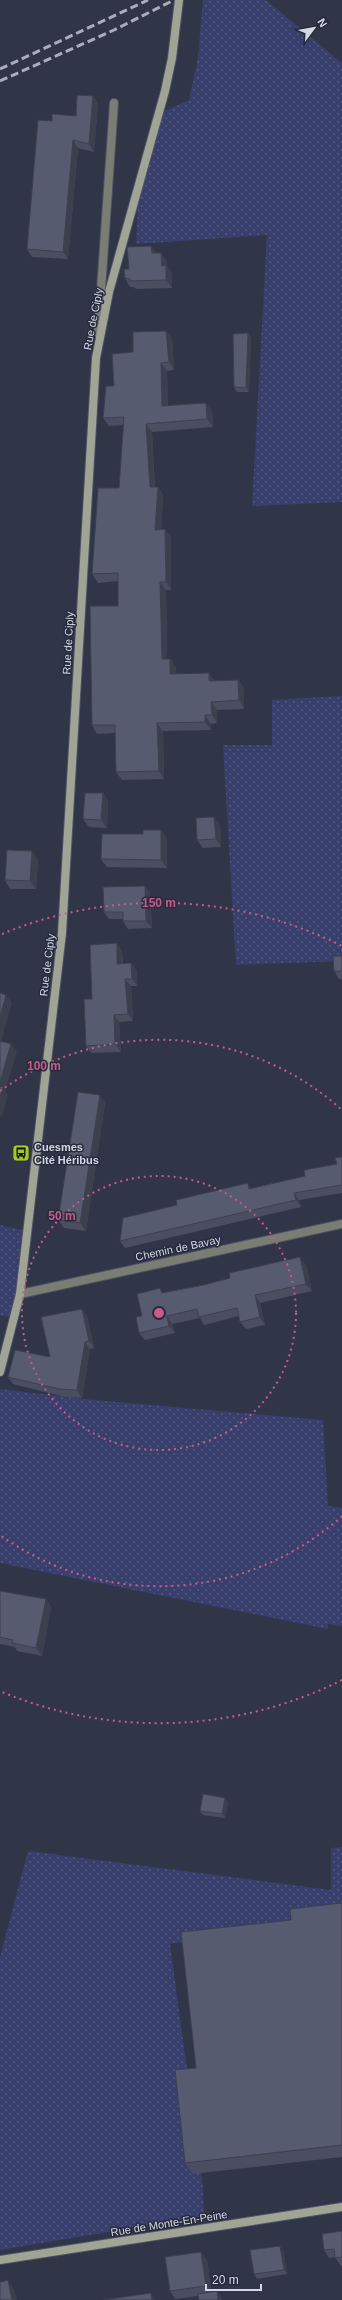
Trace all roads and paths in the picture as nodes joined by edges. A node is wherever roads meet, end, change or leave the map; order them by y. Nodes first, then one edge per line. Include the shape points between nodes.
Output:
1 (178, 0) edge
2 (114, 103) dead end
3 (96, 358) junction
4 (342, 1224) edge
5 (20, 1294) junction
6 (0, 1372) edge
7 (342, 2208) edge
8 (0, 2260) edge

1 - 3 street, Rue de Ciply via 172,58 166,85 108,292
2 - 3 street
3 - 5 street, Rue de Ciply via 62,933
4 - 5 street, Chemin de Bavay
5 - 6 street, Rue de Ciply
7 - 8 street, Rue de Monte-En-Peine

